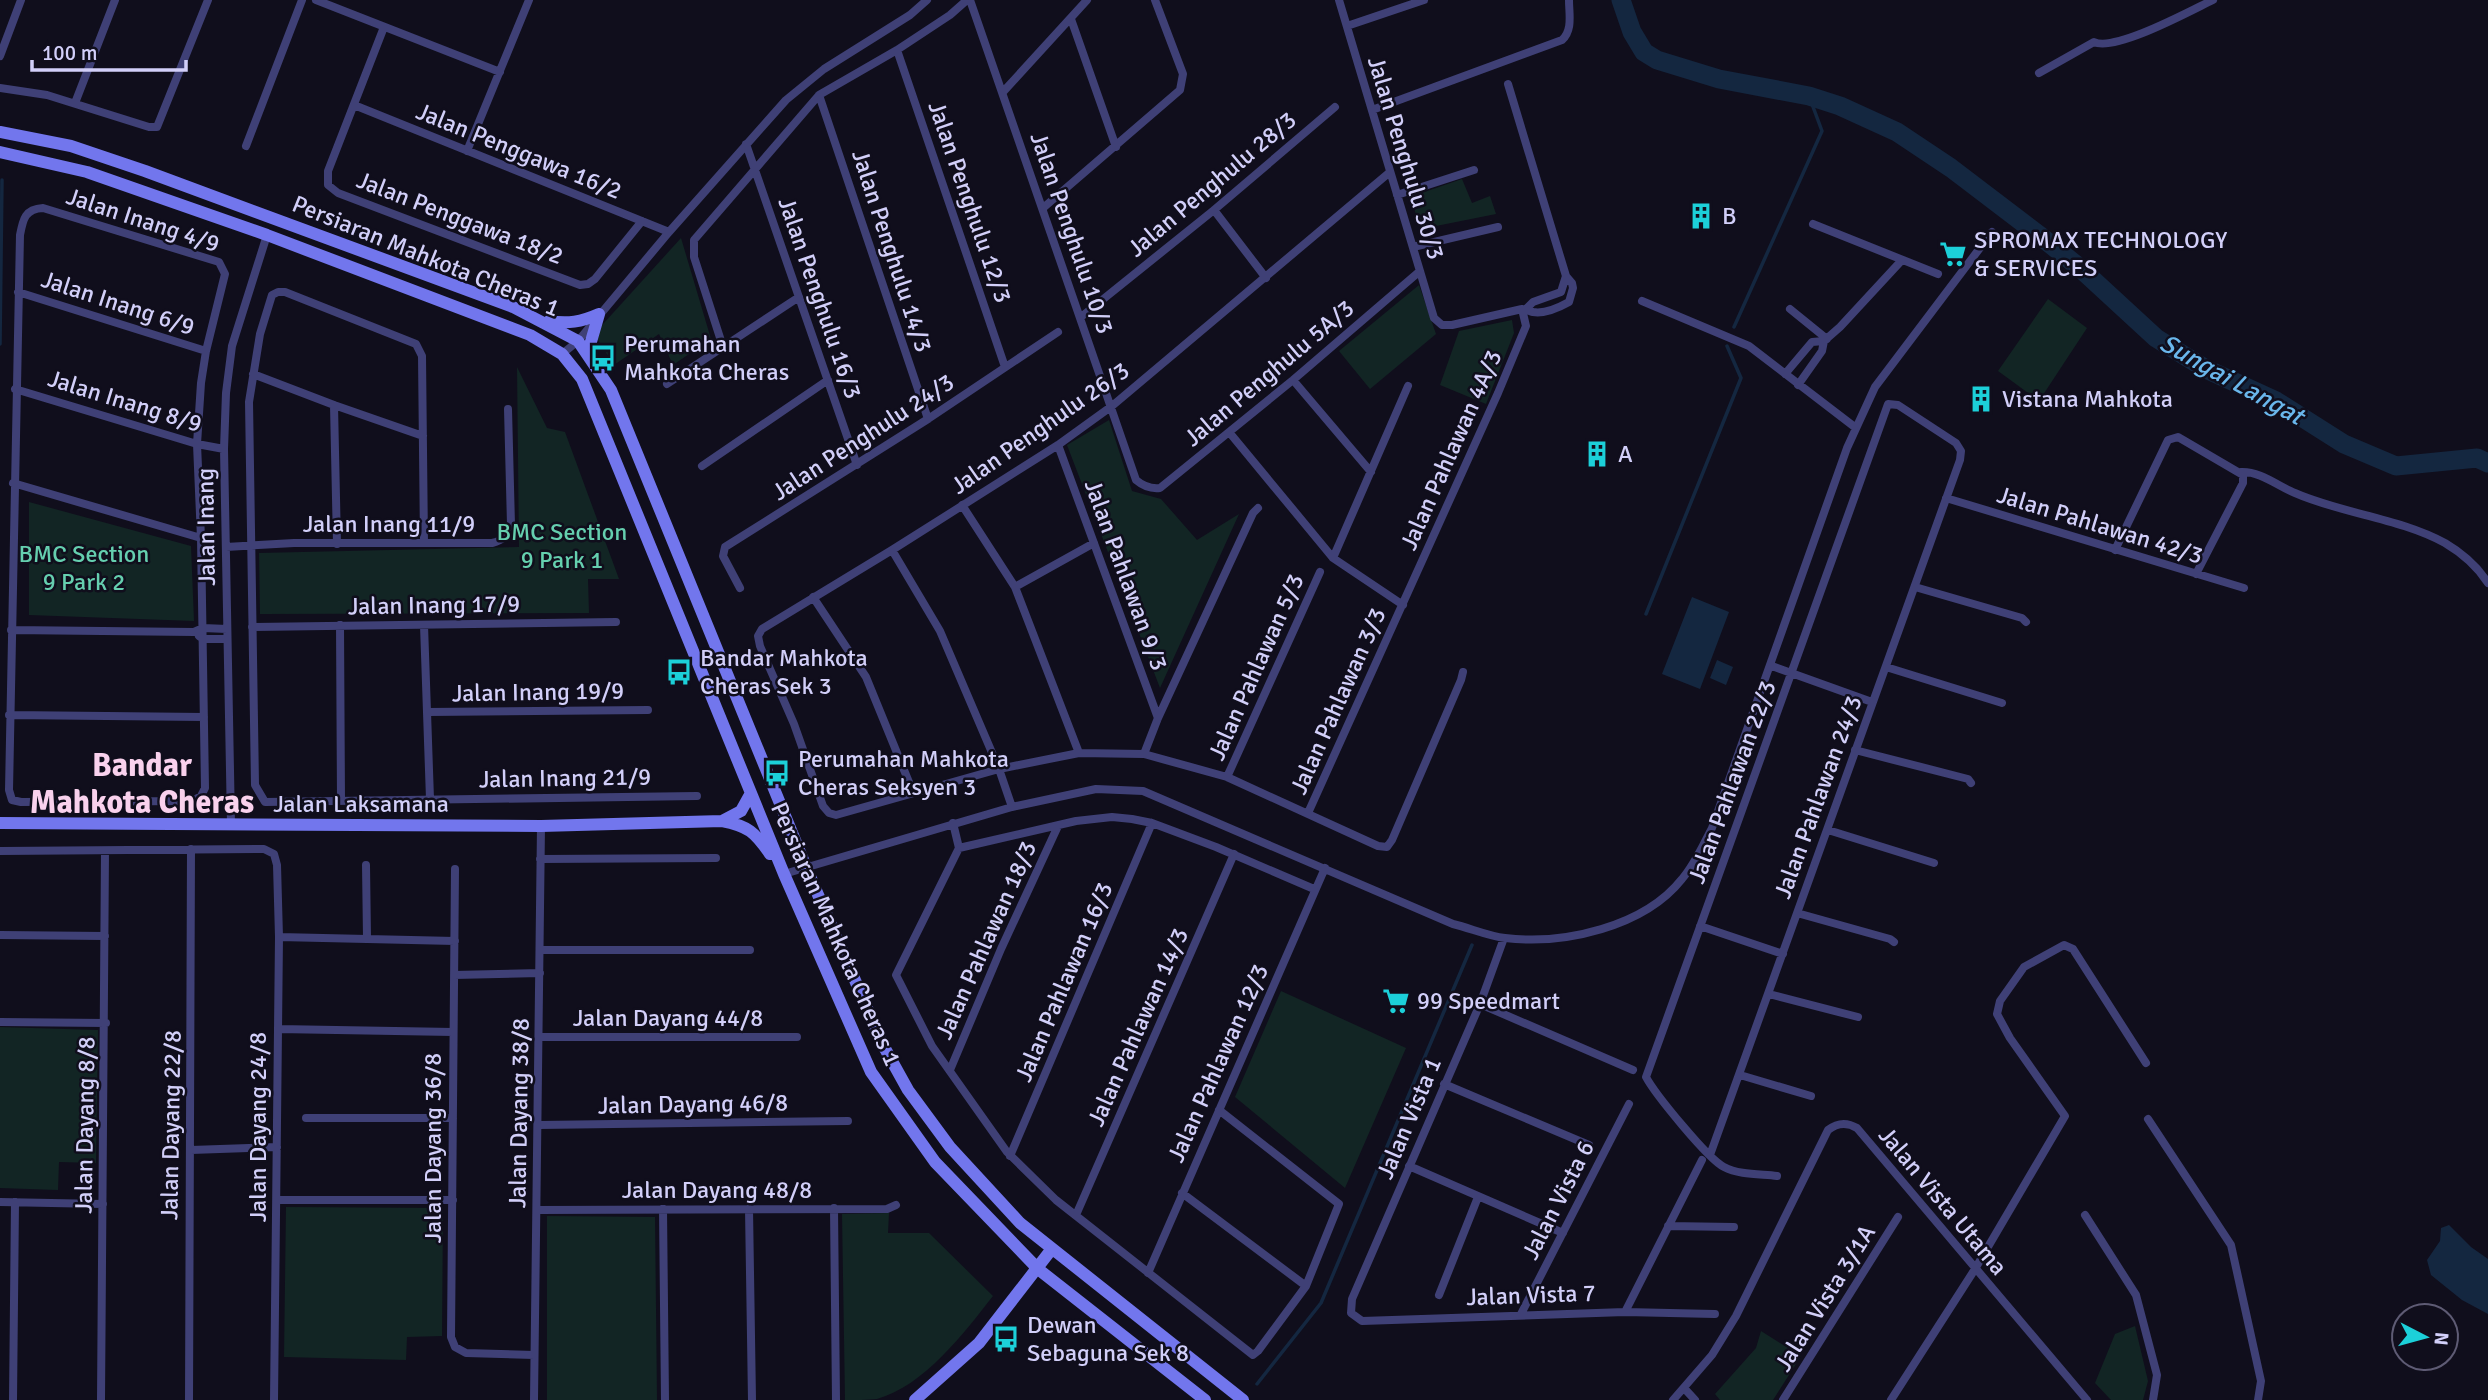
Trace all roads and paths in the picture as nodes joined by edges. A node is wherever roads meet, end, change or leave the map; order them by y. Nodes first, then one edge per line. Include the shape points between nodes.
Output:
1 (21, 0) edge
2 (115, 0) edge
3 (208, 0) edge
4 (302, 0) edge
5 (316, 0) edge
6 (529, 0) edge
7 (927, 0) edge
8 (969, 0) edge
9 (1087, 0) edge
10 (1155, 0) edge
11 (1339, 0) edge
12 (1424, 0) edge
13 (1569, 0) edge
14 (2213, 0) edge
15 (1071, 19) junction
16 (1347, 26) junction
17 (384, 27) junction
18 (897, 50) junction
19 (0, 56) edge
20 (500, 72) junction
21 (2039, 73) dead end
22 (1508, 84) dead end
23 (0, 88) edge
24 (1006, 89) junction
25 (819, 95) junction
26 (75, 103) junction
27 (354, 105) junction
28 (1335, 107) dead end
29 (1372, 110) junction
30 (0, 132) edge
31 (746, 144) junction
32 (246, 146) dead end
33 (1116, 147) junction
34 (467, 151) junction
35 (0, 152) edge
36 (755, 169) junction
37 (1474, 170) dead end
38 (1390, 172) junction
39 (1397, 195) junction
40 (1045, 206) junction
41 (1214, 210) junction
42 (642, 221) junction
43 (1813, 224) dead end
44 (1498, 227) dead end
45 (669, 232) junction
46 (1992, 232) dead end
47 (267, 235) junction
48 (1413, 247) junction
49 (1902, 260) junction
50 (1420, 271) junction
51 (1938, 274) dead end
52 (1566, 276) junction
53 (1266, 278) junction
54 (18, 292) junction
55 (799, 297) junction
56 (1643, 301) dead end
57 (1525, 308) junction
58 (1790, 309) dead end
59 (599, 314) junction
60 (1081, 317) junction
61 (539, 320) junction
62 (1058, 332) dead end
63 (1826, 340) junction
64 (578, 341) junction
65 (723, 347) junction
66 (206, 351) junction
67 (562, 354) junction
68 (590, 360) junction
69 (1005, 367) junction
70 (253, 374) junction
71 (1785, 374) junction
72 (828, 380) junction
73 (1293, 380) junction
74 (667, 384) dead end
75 (1798, 385) junction
76 (1408, 386) dead end
77 (15, 389) junction
78 (334, 405) junction
79 (1112, 406) junction
80 (508, 409) dead end
81 (928, 419) junction
82 (1856, 428) junction
83 (1229, 432) junction
84 (423, 436) junction
85 (197, 444) junction
86 (1058, 445) junction
87 (224, 449) junction
88 (1961, 451) joint
89 (857, 465) junction
90 (702, 466) dead end
91 (1371, 472) junction
92 (2241, 472) junction
93 (1136, 480) joint
94 (13, 483) junction
95 (1946, 498) junction
96 (962, 505) junction
97 (1258, 508) dead end
98 (201, 538) junction
99 (424, 543) junction
100 (1094, 543) junction
101 (337, 544) junction
102 (250, 545) junction
103 (226, 547) junction
104 (892, 550) junction
105 (2115, 550) junction
106 (1333, 558) junction
107 (1320, 572) dead end
108 (2196, 574) junction
109 (2488, 583) edge
110 (1015, 587) junction
111 (1915, 587) junction
112 (740, 588) dead end
113 (2244, 588) dead end
114 (813, 597) junction
115 (1403, 605) junction
116 (616, 622) dead end
117 (2026, 622) dead end
118 (340, 625) junction
119 (424, 625) junction
120 (252, 626) junction
121 (227, 629) junction
122 (11, 630) junction
123 (198, 630) junction
124 (203, 639) junction
125 (227, 639) junction
126 (1772, 666) junction
127 (1886, 667) junction
128 (1463, 672) dead end
129 (1792, 674) junction
130 (1872, 702) junction
131 (2002, 703) dead end
132 (648, 710) dead end
133 (428, 712) junction
134 (9, 715) junction
135 (204, 717) junction
136 (1157, 718) junction
137 (1856, 750) junction
138 (1079, 753) junction
139 (1144, 754) junction
140 (999, 769) junction
141 (1227, 777) junction
142 (1971, 783) dead end
143 (914, 792) junction
144 (751, 793) junction
145 (697, 796) dead end
146 (430, 799) junction
147 (341, 801) junction
148 (1012, 807) junction
149 (1308, 813) junction
150 (722, 821) junction
151 (953, 822) junction
152 (0, 823) edge
153 (1152, 823) junction
154 (231, 824) junction
155 (541, 825) junction
156 (1058, 826) junction
157 (1828, 830) junction
158 (959, 848) junction
159 (191, 849) junction
160 (0, 851) edge
161 (106, 852) junction
162 (1234, 854) junction
163 (716, 858) dead end
164 (540, 859) junction
165 (1934, 863) dead end
166 (366, 865) dead end
167 (806, 867) junction
168 (1325, 868) junction
169 (455, 869) dead end
170 (784, 874) junction
171 (1314, 889) junction
172 (1797, 913) junction
173 (1700, 926) junction
174 (0, 935) edge
175 (105, 936) junction
176 (279, 937) junction
177 (367, 938) junction
178 (1504, 938) junction
179 (455, 941) junction
180 (1894, 942) dead end
181 (540, 950) junction
182 (750, 950) dead end
183 (1783, 954) junction
184 (540, 973) junction
185 (454, 975) junction
186 (1769, 994) junction
187 (1480, 1003) junction
188 (1858, 1017) dead end
189 (0, 1022) edge
190 (106, 1023) junction
191 (278, 1029) junction
192 (453, 1032) junction
193 (540, 1037) junction
194 (797, 1037) dead end
195 (2146, 1063) dead end
196 (950, 1070) junction
197 (1633, 1070) dead end
198 (1740, 1075) junction
199 (1444, 1084) junction
200 (1811, 1096) dead end
201 (1629, 1104) dead end
202 (1219, 1110) junction
203 (306, 1118) dead end
204 (453, 1118) junction
205 (2148, 1119) dead end
206 (848, 1122) dead end
207 (539, 1125) junction
208 (1589, 1145) dead end
209 (277, 1147) junction
210 (191, 1150) junction
211 (1010, 1156) junction
212 (1706, 1158) junction
213 (1409, 1166) junction
214 (1777, 1176) dead end
215 (1182, 1193) junction
216 (1478, 1197) junction
217 (277, 1200) junction
218 (453, 1200) junction
219 (0, 1202) edge
220 (15, 1202) junction
221 (103, 1204) junction
222 (896, 1205) dead end
223 (834, 1208) junction
224 (663, 1209) junction
225 (749, 1209) junction
226 (537, 1210) junction
227 (1076, 1215) junction
228 (2085, 1215) dead end
229 (1898, 1217) dead end
230 (1668, 1226) junction
231 (1734, 1227) dead end
232 (1563, 1233) junction
233 (1051, 1250) junction
234 (1038, 1269) junction
235 (1975, 1269) junction
236 (1148, 1273) junction
237 (1306, 1286) junction
238 (1439, 1294) dead end
239 (1625, 1312) junction
240 (1352, 1314) joint
241 (1521, 1314) junction
242 (1715, 1314) dead end
243 (534, 1355) junction
244 (1684, 1388) junction
245 (13, 1400) edge
246 (101, 1400) edge
247 (189, 1400) edge
248 (274, 1400) edge
249 (534, 1400) edge
250 (665, 1400) edge
251 (752, 1400) edge
252 (836, 1400) edge
253 (915, 1400) edge
254 (1205, 1400) edge
255 (1243, 1400) edge
256 (1674, 1400) edge
257 (1695, 1400) edge
258 (1783, 1400) edge
259 (1891, 1400) edge
260 (2087, 1400) edge
261 (2153, 1400) edge
262 (2258, 1400) edge

1 - 19 street
2 - 26 street
3 - 26 street via 157,127
4 - 32 street
5 - 17 street
6 - 20 street
7 - 31 street via 824,69 786,100
8 - 18 street
8 - 24 street, Jalan Penghulu 10/3
9 - 15 street
10 - 33 street via 1184,74 1180,90
11 - 16 street, Jalan Penghulu 30/3
12 - 16 street
13 - 29 street via 1567,35 1562,40
14 - 21 street via 2117,42 2094,42
15 - 24 street
15 - 33 street
16 - 29 street, Jalan Penghulu 30/3
17 - 20 street
17 - 27 street
18 - 25 street
18 - 69 street, Jalan Penghulu 12/3
20 - 34 street
22 - 52 street
23 - 26 street
24 - 40 street, Jalan Penghulu 10/3
25 - 36 street
25 - 81 street, Jalan Penghulu 14/3
27 - 34 street, Jalan Penggawa 16/2
27 - 42 street, Jalan Penggawa 18/2 via 328,171 328,185 338,193 580,285 595,279
28 - 41 street, Jalan Penghulu 28/3
29 - 38 street, Jalan Penghulu 30/3
30 - 61 main road, Persiaran Mahkota Cheras 1 via 71,146 145,171
31 - 36 street, Jalan Penghulu 16/3
31 - 45 street
33 - 40 street
34 - 42 street, Jalan Penggawa 16/2
35 - 47 main road, Persiaran Mahkota Cheras 1 via 87,172
36 - 55 street, Jalan Penghulu 16/3
36 - 65 street via 694,240 694,257
37 - 39 street
38 - 39 street, Jalan Penghulu 30/3
38 - 53 street, Jalan Penghulu 26/3
39 - 48 street, Jalan Penghulu 30/3
40 - 60 street, Jalan Penghulu 10/3
41 - 53 street
41 - 60 street, Jalan Penghulu 28/3
42 - 45 street, Jalan Penggawa 16/2
43 - 49 street
44 - 48 street
45 - 59 street
46 - 82 street via 1875,387
47 - 67 main road, Persiaran Mahkota Cheras 1 via 530,335
47 - 87 street, Jalan Inang via 232,346
48 - 50 street, Jalan Penghulu 30/3
49 - 51 street
49 - 63 street
50 - 57 street, Jalan Penghulu 30/3 via 1434,318 1442,325
50 - 73 street, Jalan Penghulu 5A/3
52 - 57 street via 1561,292
52 - 57 street via 1573,288 1569,302 1549,310
53 - 79 street, Jalan Penghulu 26/3
54 - 66 street, Jalan Inang 6/9
54 - 66 street, Jalan Inang 4/9 via 23,217 32,209 43,208 219,262 225,274
54 - 77 street
55 - 65 street
55 - 72 street, Jalan Penghulu 16/3
56 - 71 street via 1736,339
57 - 115 street, Jalan Pahlawan 4A/3 via 1526,326
58 - 63 street
59 - 61 main road via 566,324
59 - 64 street
59 - 68 main road
60 - 79 street, Jalan Penghulu 10/3
61 - 64 main road, Persiaran Mahkota Cheras 1
62 - 69 street, Jalan Penghulu 24/3
63 - 71 street via 1812,342
63 - 75 street
64 - 67 street
64 - 68 main road, Persiaran Mahkota Cheras 1
65 - 74 street
66 - 85 street
67 - 144 main road, Persiaran Mahkota Cheras 1 via 582,379
68 - 167 main road, Persiaran Mahkota Cheras 1 via 611,390
69 - 81 street, Jalan Penghulu 24/3
70 - 78 street
70 - 84 street via 272,295 285,292 416,344 422,356
70 - 102 street via 249,402
71 - 75 street
72 - 89 street, Jalan Penghulu 16/3
72 - 90 street
73 - 83 street, Jalan Penghulu 5A/3
73 - 91 street
75 - 82 street
76 - 91 street
77 - 85 street, Jalan Inang 8/9
77 - 94 street
78 - 84 street
78 - 101 street
79 - 86 street, Jalan Penghulu 26/3
79 - 93 street, Jalan Penghulu 10/3
80 - 99 street, Jalan Inang 11/9 via 511,524 507,535 492,543
81 - 89 street, Jalan Penghulu 24/3
82 - 126 street
83 - 93 street, Jalan Penghulu 5A/3 via 1160,488
83 - 106 street
84 - 99 street
85 - 87 street, Jalan Inang 8/9
85 - 98 street
86 - 96 street, Jalan Penghulu 26/3
86 - 100 street, Jalan Pahlawan 9/3
87 - 103 street, Jalan Inang
88 - 95 street, Jalan Pahlawan 24/3
88 - 129 street, Jalan Pahlawan 22/3 via 1956,443 1898,405 1888,404
89 - 112 street, Jalan Penghulu 24/3 via 725,547 723,555
91 - 106 street
92 - 105 street via 2174,437 2168,440
92 - 108 street via 2243,483
92 - 109 street via 2252,472 2298,495 2443,542 2480,570
94 - 98 street
94 - 122 street
95 - 105 street, Jalan Pahlawan 42/3
95 - 111 street, Jalan Pahlawan 24/3
96 - 104 street, Jalan Penghulu 26/3
96 - 110 street
97 - 136 street
98 - 123 street
99 - 101 street, Jalan Inang 11/9
100 - 110 street
100 - 136 street, Jalan Pahlawan 9/3
101 - 102 street, Jalan Inang 11/9
102 - 103 street, Jalan Inang 11/9
102 - 120 street
103 - 121 street, Jalan Inang
104 - 114 street, Jalan Penghulu 26/3
104 - 140 street via 940,631
105 - 108 street, Jalan Pahlawan 42/3
106 - 115 street
107 - 141 street, Jalan Pahlawan 5/3
108 - 113 street, Jalan Pahlawan 42/3
110 - 138 street
111 - 117 street
111 - 127 street, Jalan Pahlawan 24/3
114 - 143 street via 866,677
114 - 143 street, Jalan Penghulu 26/3 via 758,636 822,806 836,815
115 - 149 street, Jalan Pahlawan 3/3
116 - 119 street, Jalan Inang 17/9
118 - 119 street, Jalan Inang 17/9
118 - 120 street, Jalan Inang 17/9
118 - 147 street
119 - 133 street
120 - 147 street, Jalan Inang 21/9 via 255,785 265,802
121 - 123 street
121 - 125 street, Jalan Inang
122 - 123 street
122 - 134 street
123 - 124 street
124 - 125 street
124 - 135 street
125 - 154 street, Jalan Inang
126 - 129 street
126 - 178 street via 1712,828 1681,880 1646,909 1606,929 1543,939
127 - 130 street, Jalan Pahlawan 24/3
127 - 131 street
128 - 149 street via 1387,847
129 - 130 street
129 - 173 street, Jalan Pahlawan 22/3
130 - 137 street, Jalan Pahlawan 24/3
132 - 133 street, Jalan Inang 19/9
133 - 146 street
134 - 135 street
134 - 135 street via 12,800 98,803 192,801 201,796 205,788
136 - 139 street
137 - 142 street
137 - 157 street, Jalan Pahlawan 24/3
138 - 139 street
138 - 140 street
139 - 141 street
140 - 143 street
140 - 148 street
141 - 149 street
144 - 150 main road via 741,811
144 - 170 main road, Persiaran Mahkota Cheras 1
145 - 146 street, Jalan Inang 21/9
146 - 147 street, Jalan Inang 21/9
148 - 151 street
148 - 168 street via 1096,789 1143,791
150 - 155 main road, Jalan Laksamana
150 - 170 main road, Jalan Laksamana via 753,832
151 - 158 street
151 - 167 street
152 - 154 main road, Jalan Laksamana
153 - 156 street via 1112,817
153 - 162 street
153 - 211 street, Jalan Pahlawan 16/3
154 - 155 main road, Jalan Laksamana
155 - 164 street, Jalan Dayang 38/8
156 - 158 street
156 - 196 street, Jalan Pahlawan 18/3
157 - 165 street
157 - 172 street, Jalan Pahlawan 24/3
158 - 196 street via 897,975 932,1046
159 - 161 street
159 - 176 street, Jalan Dayang 24/8 via 264,849 274,854
159 - 210 street, Jalan Dayang 22/8
160 - 161 street
161 - 175 street, Jalan Dayang 8/8
162 - 171 street
162 - 227 street, Jalan Pahlawan 14/3
163 - 164 street
164 - 181 street, Jalan Dayang 38/8
166 - 177 street
167 - 170 street
167 - 233 main road, Persiaran Mahkota Cheras 1 via 883,1045 908,1090 950,1147
168 - 171 street, Jalan Pahlawan 12/3
168 - 178 street via 1453,924
169 - 179 street, Jalan Dayang 36/8
170 - 234 main road, Persiaran Mahkota Cheras 1 via 872,1072 934,1162
171 - 202 street, Jalan Pahlawan 12/3
172 - 180 street
172 - 183 street, Jalan Pahlawan 24/3
173 - 183 street
173 - 212 street, Jalan Pahlawan 22/3 via 1646,1077
174 - 175 street
175 - 190 street, Jalan Dayang 8/8
176 - 177 street
176 - 191 street, Jalan Dayang 24/8
177 - 179 street
178 - 187 street, Jalan Vista 1
179 - 185 street, Jalan Dayang 36/8
181 - 182 street
181 - 184 street, Jalan Dayang 38/8
183 - 186 street, Jalan Pahlawan 24/3
184 - 185 street
184 - 193 street, Jalan Dayang 38/8
185 - 192 street, Jalan Dayang 36/8
186 - 188 street
186 - 198 street, Jalan Pahlawan 24/3
187 - 197 street
187 - 199 street, Jalan Vista 1
189 - 190 street
190 - 221 street, Jalan Dayang 8/8
191 - 192 street
191 - 209 street, Jalan Dayang 24/8
192 - 204 street, Jalan Dayang 36/8
193 - 194 street, Jalan Dayang 44/8
193 - 207 street, Jalan Dayang 38/8
195 - 235 street via 2073,949 2064,945 2024,967 2000,1001 1997,1014 2065,1116
196 - 211 street
198 - 200 street
198 - 212 street, Jalan Pahlawan 24/3
199 - 208 street
199 - 213 street, Jalan Vista 1
201 - 232 street, Jalan Vista 6
202 - 215 street, Jalan Pahlawan 12/3
202 - 237 street via 1339,1204
203 - 204 street
204 - 218 street, Jalan Dayang 36/8
205 - 262 street via 2231,1245 2261,1381
206 - 207 street, Jalan Dayang 46/8
207 - 226 street, Jalan Dayang 38/8
209 - 210 street
209 - 217 street, Jalan Dayang 24/8
210 - 247 street, Jalan Dayang 22/8
211 - 227 street
212 - 214 street via 1749,1174
212 - 230 street, Jalan Pahlawan 24/3
213 - 216 street
213 - 240 street, Jalan Vista 1 via 1352,1299
215 - 236 street, Jalan Pahlawan 12/3
215 - 237 street
216 - 232 street
216 - 238 street
217 - 218 street
217 - 248 street, Jalan Dayang 24/8
218 - 243 street, Jalan Dayang 36/8 via 452,1336 456,1347 466,1353
219 - 220 street
220 - 221 street
220 - 245 street
221 - 246 street, Jalan Dayang 8/8
222 - 223 street, Jalan Dayang 48/8 via 887,1209
223 - 225 street, Jalan Dayang 48/8
223 - 252 street
224 - 225 street, Jalan Dayang 48/8
224 - 226 street, Jalan Dayang 48/8
224 - 250 street
225 - 251 street
226 - 243 street, Jalan Dayang 38/8
227 - 236 street
228 - 261 street via 2136,1295 2157,1375
229 - 258 street, Jalan Vista 3/1A
230 - 231 street
230 - 239 street, Jalan Pahlawan 24/3
232 - 241 street, Jalan Vista 6
233 - 234 main road
233 - 255 main road, Persiaran Mahkota Cheras 1
234 - 253 main road via 979,1343
234 - 254 main road, Persiaran Mahkota Cheras 1
235 - 244 street, Jalan Vista Utama via 1857,1128 1833,1126 1736,1316
235 - 259 street
235 - 260 street, Jalan Vista Utama
236 - 237 street via 1253,1355
239 - 241 street, Jalan Vista 7
239 - 242 street, Jalan Vista 7
240 - 241 street, Jalan Vista 7 via 1362,1321
243 - 249 street, Jalan Dayang 38/8
244 - 256 street, Jalan Vista Utama
244 - 257 street

